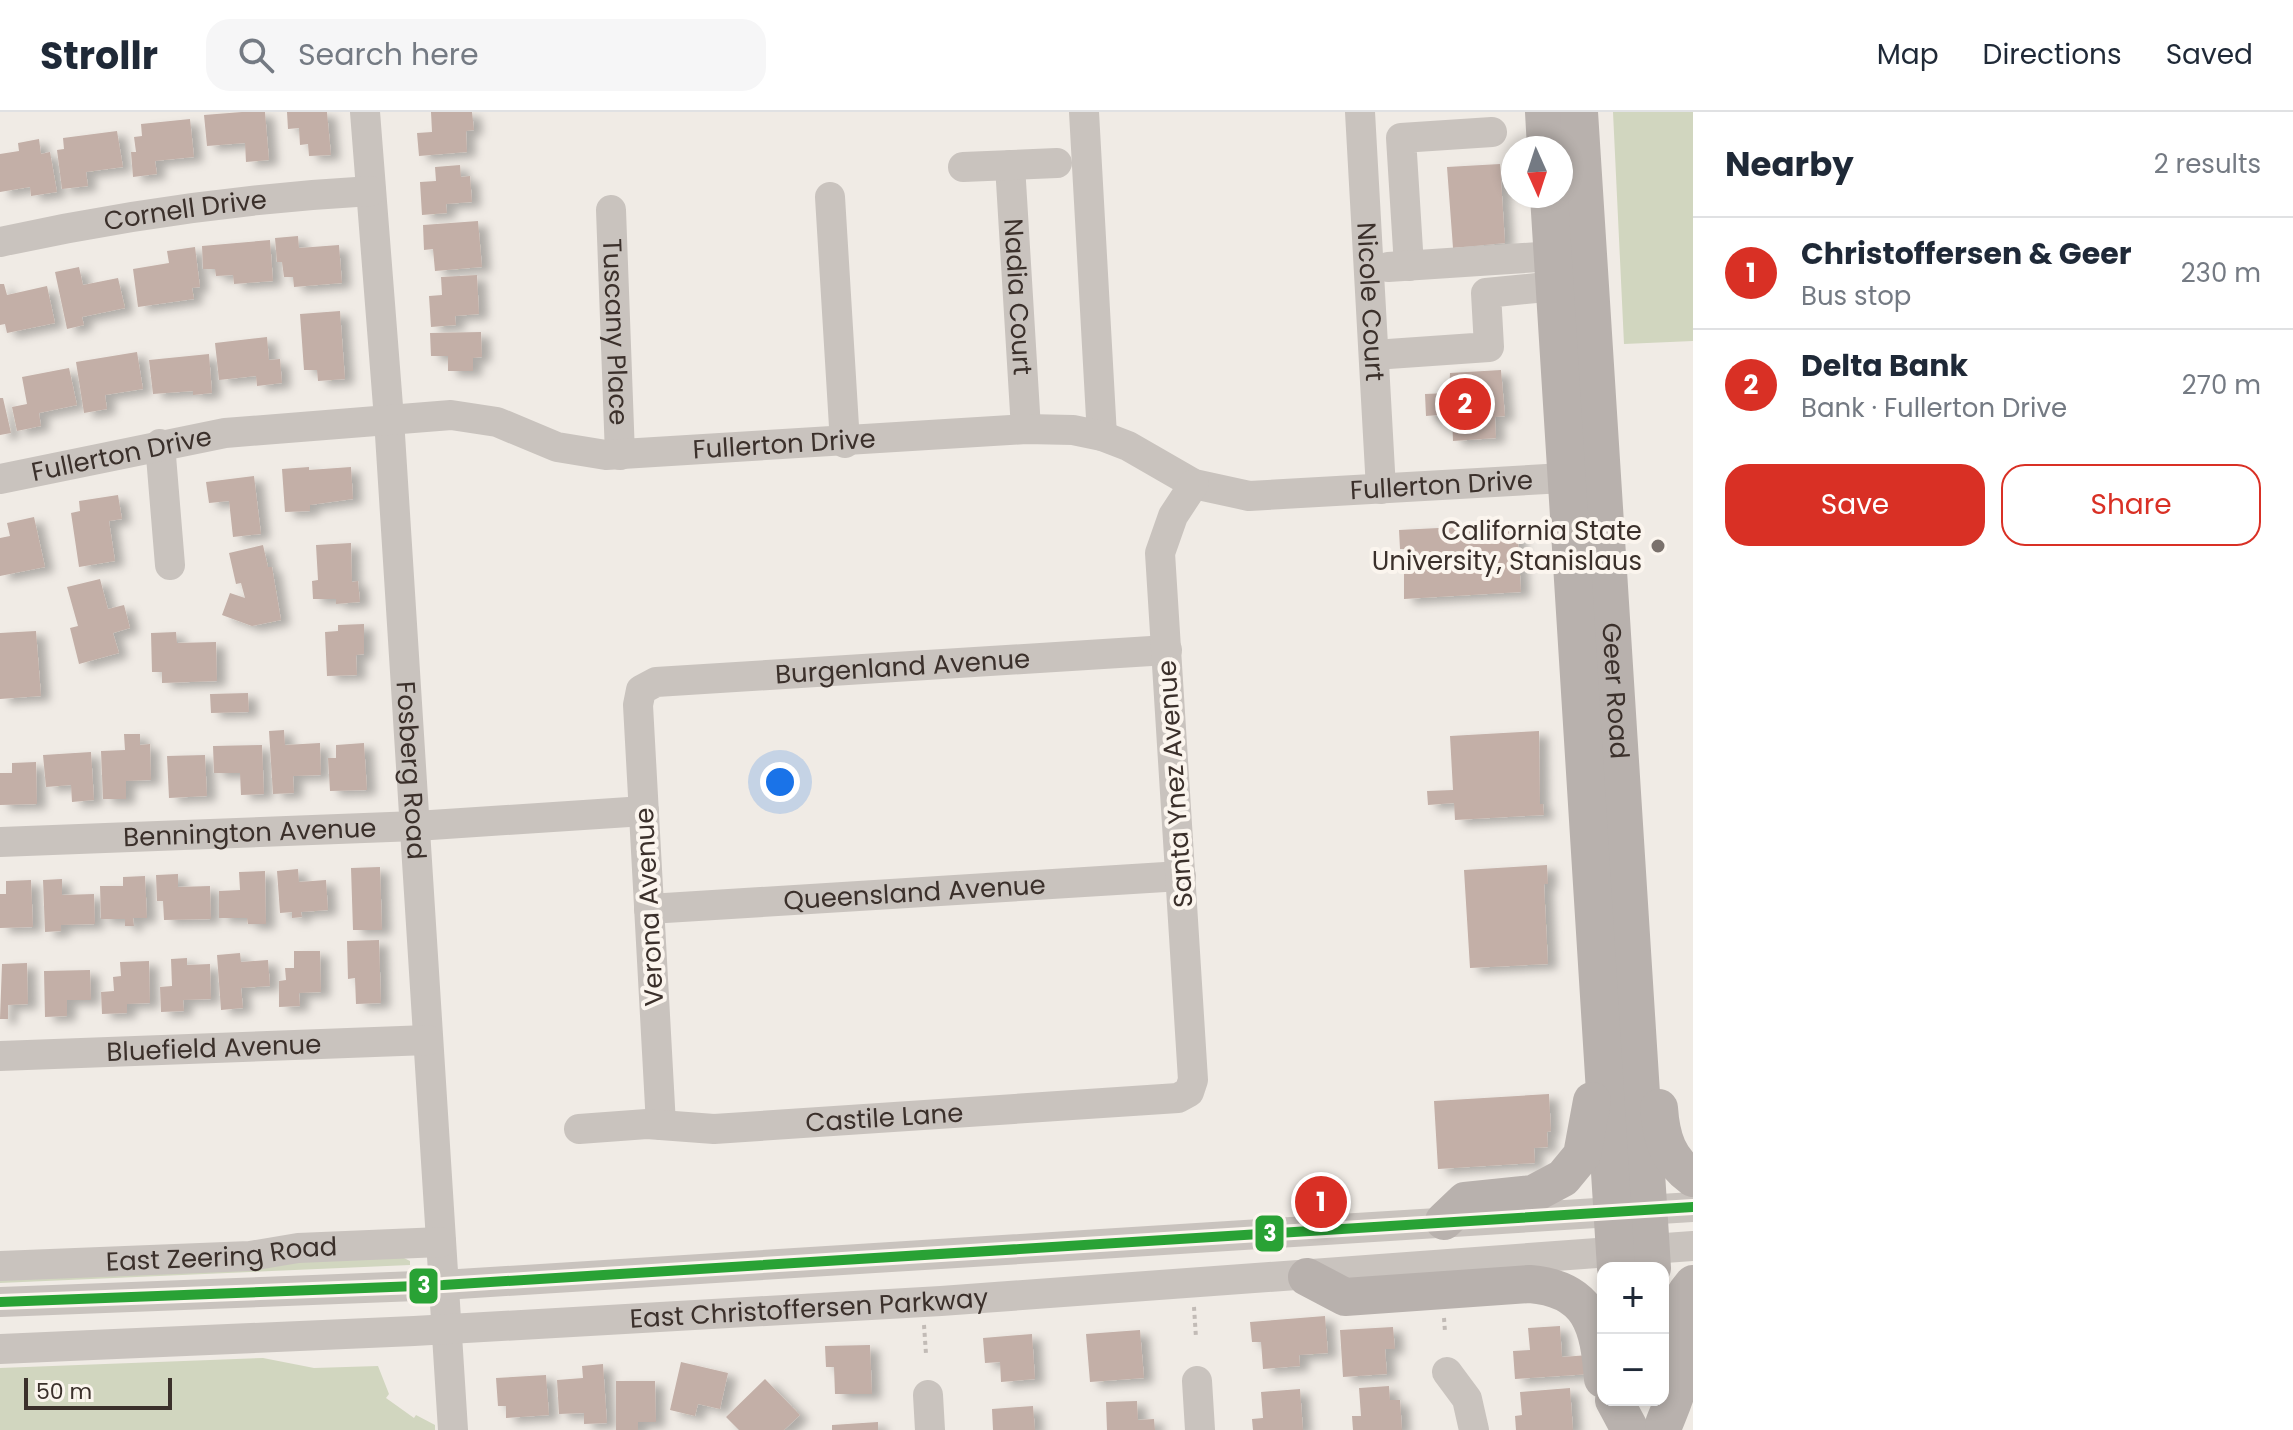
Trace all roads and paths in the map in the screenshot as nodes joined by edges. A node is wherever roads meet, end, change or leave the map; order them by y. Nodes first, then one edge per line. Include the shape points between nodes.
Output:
1 (365, 112) edge
2 (1084, 112) edge
3 (1360, 112) edge
4 (1544, 112) edge
5 (1579, 112) edge
6 (1492, 132) dead end
7 (1545, 136) edge
8 (1057, 163) dead end
9 (1010, 165) junction
10 (963, 167) dead end
11 (371, 191) junction
12 (830, 197) dead end
13 (1550, 208) edge
14 (611, 210) dead end
15 (0, 242) edge
16 (1483, 260) junction
17 (1409, 266) junction
18 (1369, 268) junction
19 (1555, 271) junction
20 (1486, 293) junction
21 (1374, 355) junction
22 (389, 419) junction
23 (1026, 429) junction
24 (1102, 436) junction
25 (845, 443) junction
26 (160, 444) junction
27 (620, 455) junction
28 (1564, 478) junction
29 (0, 479) edge
30 (1194, 484) junction
31 (1381, 489) junction
32 (170, 565) dead end
33 (1167, 650) junction
34 (641, 690) joint
35 (644, 811) junction
36 (416, 826) junction
37 (0, 842) edge
38 (1181, 876) junction
39 (649, 909) junction
40 (428, 1040) junction
41 (0, 1056) edge
42 (1622, 1076) junction
43 (1189, 1092) joint
44 (661, 1125) junction
45 (579, 1129) dead end
46 (1693, 1178) edge
47 (1693, 1207) edge
48 (1631, 1211) junction
49 (1444, 1221) junction
50 (441, 1242) junction
51 (1693, 1246) edge
52 (1633, 1259) edge
53 (0, 1266) edge
54 (1307, 1277) junction
55 (1693, 1284) edge
56 (443, 1285) junction
57 (0, 1302) edge
58 (1194, 1307) dead end
59 (923, 1323) dead end
60 (446, 1329) junction
61 (1196, 1338) dead end
62 (1597, 1340) edge
63 (0, 1349) edge
64 (926, 1354) dead end
65 (1447, 1372) dead end
66 (1197, 1381) dead end
67 (928, 1395) dead end
68 (1641, 1416) edge
69 (453, 1430) edge
70 (930, 1430) edge
71 (1200, 1430) edge
72 (1474, 1430) edge

1 - 11 street, Fosberg Road
2 - 24 street
3 - 18 street, Nicole Court
4 - 7 main road
5 - 42 main road, Geer Road
6 - 17 street via 1401,138
8 - 9 street
9 - 10 street
9 - 23 street, Nadia Court
11 - 15 street, Cornell Drive via 214,203
11 - 22 street, Fosberg Road
12 - 25 street
13 - 19 main road, Geer Road
14 - 27 street, Tuscany Place
16 - 17 street
16 - 19 street
16 - 20 street
17 - 18 street
18 - 21 street, Nicole Court
19 - 20 street
19 - 28 main road, Geer Road
20 - 21 street via 1489,347
21 - 31 street, Nicole Court
22 - 26 street, Fullerton Drive via 265,428
22 - 27 street, Fullerton Drive via 476,417 557,447
22 - 36 street, Fosberg Road
23 - 24 street, Fullerton Drive
23 - 25 street, Fullerton Drive
24 - 30 street, Fullerton Drive
25 - 27 street, Fullerton Drive
26 - 29 street, Fullerton Drive
26 - 32 street
28 - 31 street, Fullerton Drive
28 - 42 main road, Geer Road
30 - 31 street, Fullerton Drive via 1249,496
30 - 33 street, Santa Ynez Avenue via 1161,545
33 - 34 street, Burgenland Avenue via 656,682
33 - 38 street, Santa Ynez Avenue
34 - 35 street, Verona Avenue
35 - 36 street, Bennington Avenue
35 - 39 street, Verona Avenue
36 - 37 street, Bennington Avenue
36 - 40 street, Fosberg Road
38 - 39 street, Queensland Avenue
38 - 43 street, Santa Ynez Avenue via 1193,1080
39 - 44 street, Verona Avenue
40 - 41 street, Bluefield Avenue
40 - 50 street, Fosberg Road
42 - 46 main road via 1659,1098 1670,1156
42 - 48 main road, Geer Road
42 - 49 main road via 1589,1106 1582,1155 1563,1178 1533,1194 1465,1201
43 - 44 street, Castile Lane via 1178,1098 714,1129
44 - 45 street, Castile Lane
47 - 48 street, East Christoffersen Parkway
48 - 49 street, East Christoffersen Parkway
48 - 52 main road, Geer Road
49 - 56 street, East Christoffersen Parkway
50 - 53 street, East Zeering Road
50 - 56 street, Fosberg Road
51 - 52 street, East Christoffersen Parkway
52 - 54 street, East Christoffersen Parkway
54 - 60 street, East Christoffersen Parkway
54 - 62 main road via 1345,1297 1520,1284 1554,1288 1594,1320
55 - 68 main road via 1677,1312 1679,1379
56 - 57 street, East Christoffersen Parkway
56 - 60 street, Fosberg Road
58 - 61 path
59 - 64 path
60 - 63 street, East Christoffersen Parkway
60 - 69 street, Fosberg Road
65 - 72 street via 1467,1399
66 - 71 street
67 - 70 street

